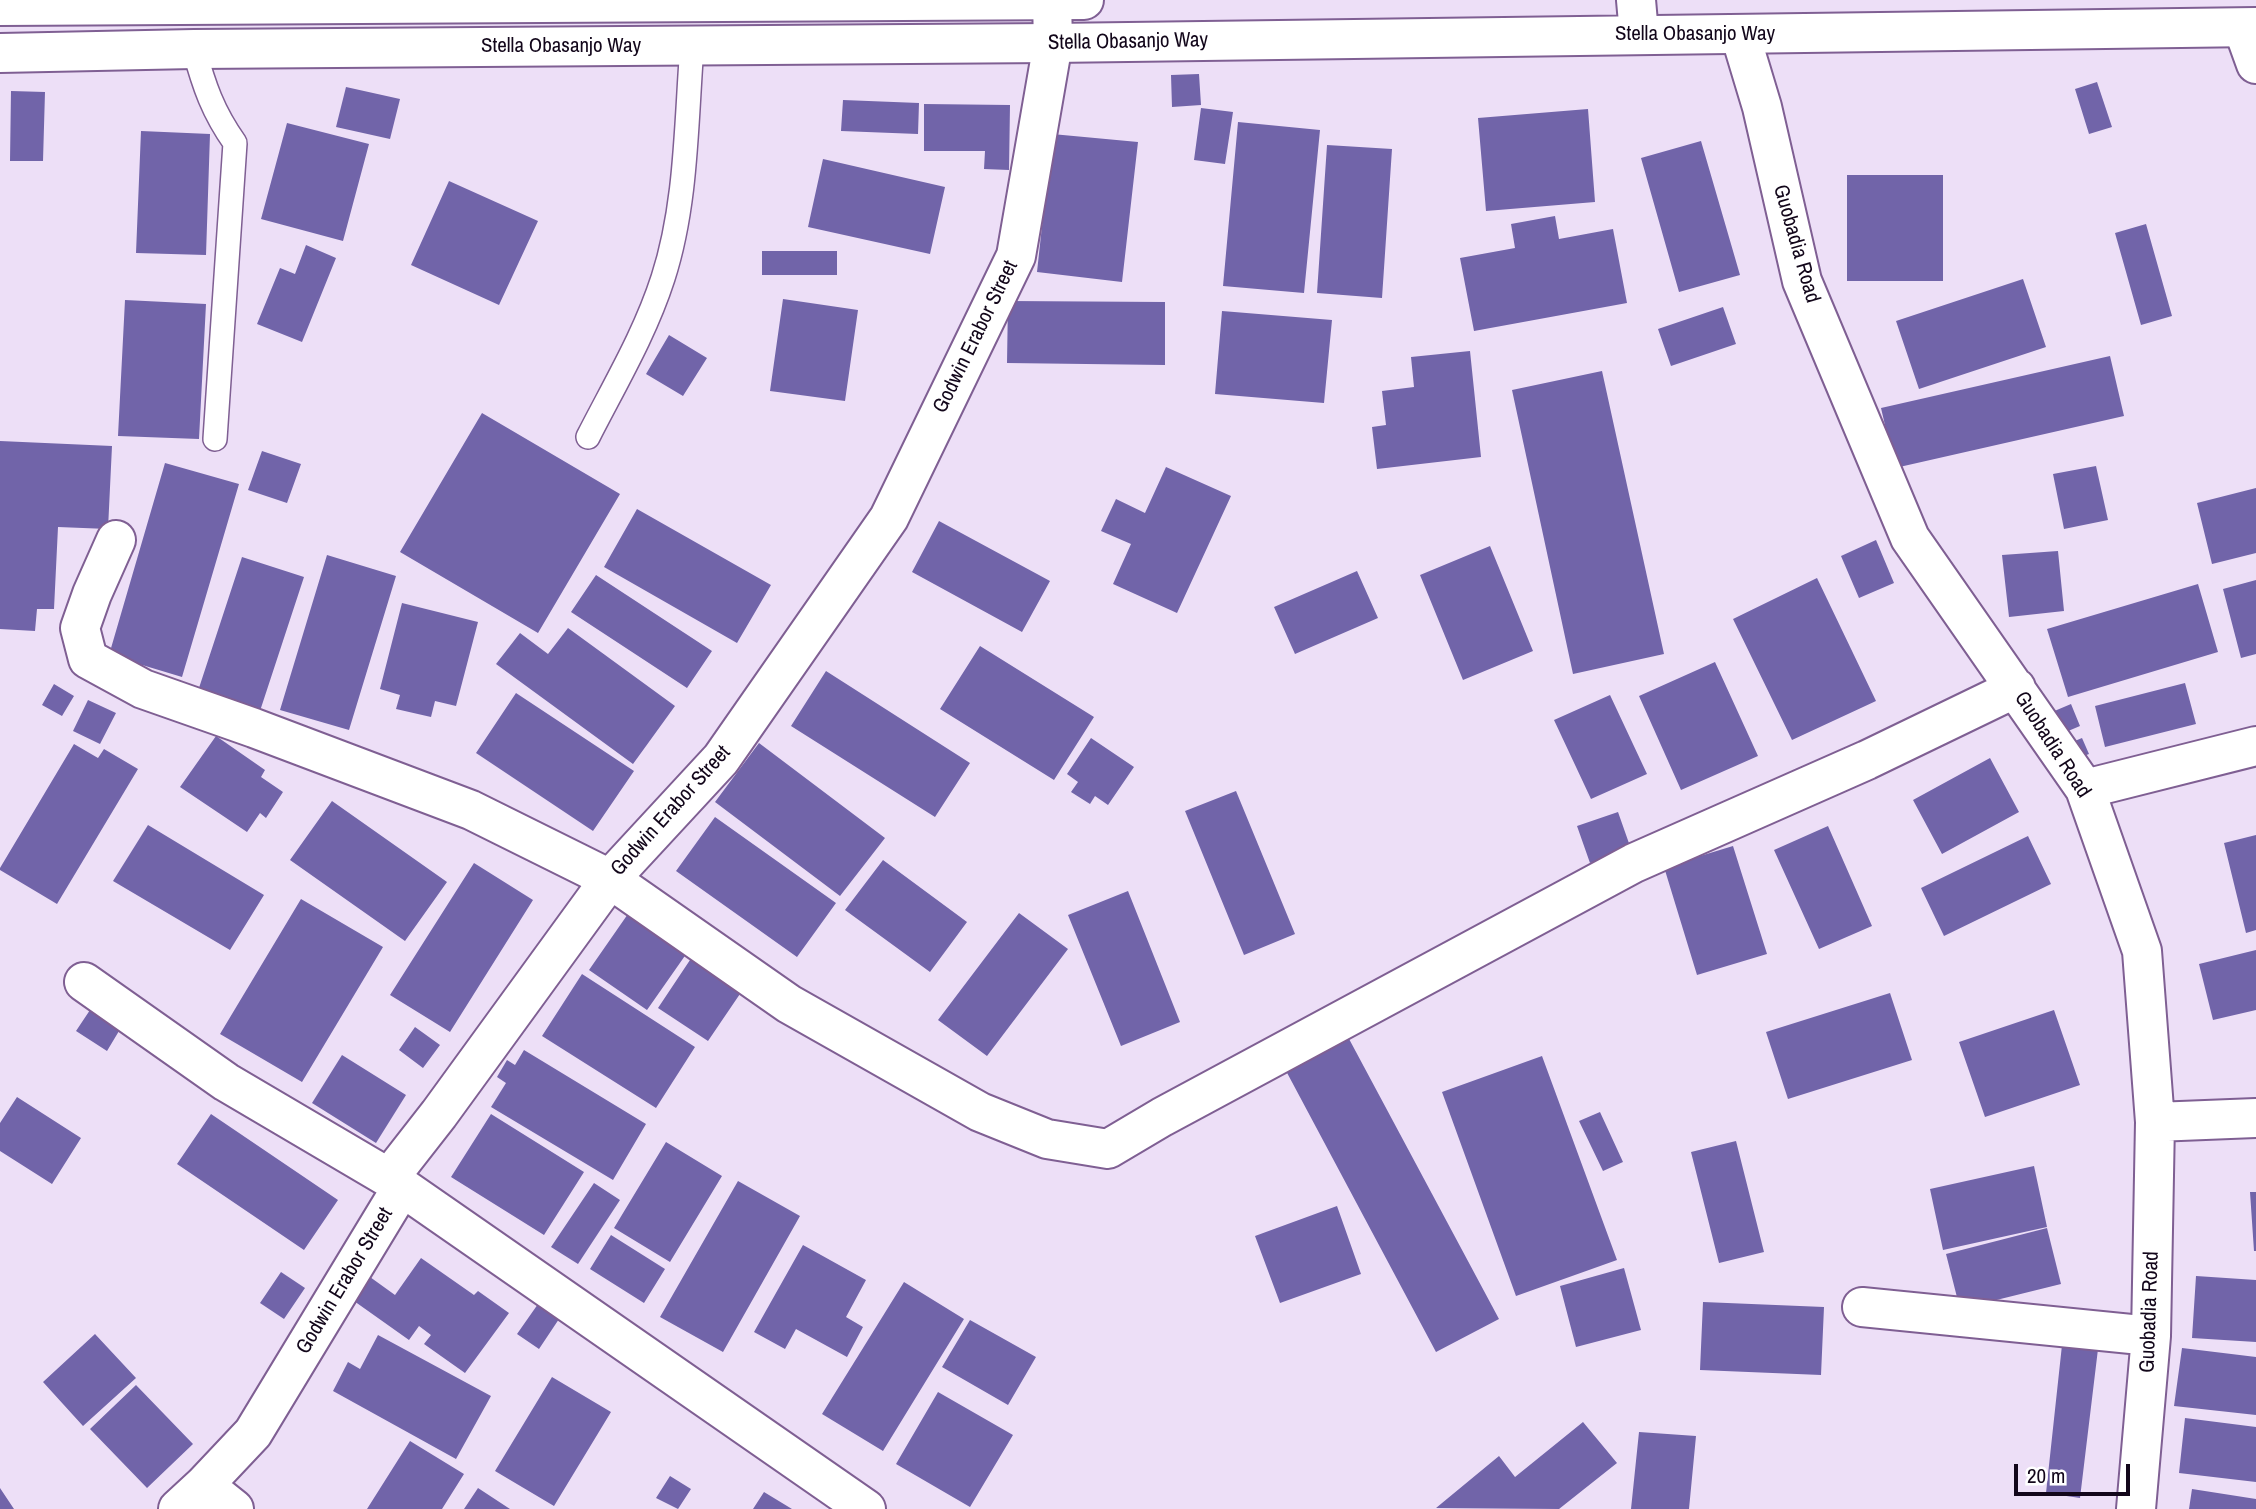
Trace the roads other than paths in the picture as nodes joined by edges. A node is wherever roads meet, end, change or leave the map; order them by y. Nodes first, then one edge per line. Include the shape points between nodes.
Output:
1 (1052, 0) edge
2 (1084, 0) edge
3 (0, 6) edge
4 (1637, 17) edge
5 (2250, 27) edge
6 (1740, 34) junction
7 (1053, 43) junction
8 (692, 46) junction
9 (194, 48) junction
10 (0, 52) edge
11 (2256, 64) edge
12 (588, 436) dead end
13 (215, 439) dead end
14 (116, 540) dead end
15 (2016, 688) junction
16 (2256, 746) edge
17 (2085, 789) junction
18 (610, 879) junction
19 (84, 982) dead end
20 (2256, 1118) edge
21 (2155, 1122) junction
22 (395, 1182) junction
23 (1862, 1307) dead end
24 (2151, 1336) junction
25 (191, 1497) edge
26 (233, 1509) edge
27 (866, 1509) edge
28 (2136, 1509) edge

1 - 2 street
1 - 3 street
1 - 7 street, Godwin Erabor Street
4 - 6 street, Stella Obasanjo Way
4 - 7 street, Stella Obasanjo Way
5 - 6 street, Stella Obasanjo Way
5 - 11 street
6 - 15 street, Guobadia Road via 1762,107 1802,281 1899,512 1910,538
7 - 8 street, Stella Obasanjo Way
7 - 18 street, Godwin Erabor Street via 1016,256 889,518 721,758
8 - 9 street, Stella Obasanjo Way
8 - 12 lane via 678,214 664,275 647,323
9 - 10 street, Stella Obasanjo Way
9 - 13 lane via 218,119 235,143
14 - 18 street via 80,628 88,659 143,689 471,810
15 - 17 street, Guobadia Road
15 - 18 street via 1634,863 1108,1149 1047,1139 980,1112 789,1004
16 - 17 street
17 - 21 street, Guobadia Road via 2142,951
18 - 22 street, Godwin Erabor Street
19 - 22 street via 226,1082
20 - 21 street
21 - 24 street, Guobadia Road
22 - 25 street, Godwin Erabor Street via 253,1433
22 - 27 street
23 - 24 street
24 - 28 street, Guobadia Road
25 - 26 street

